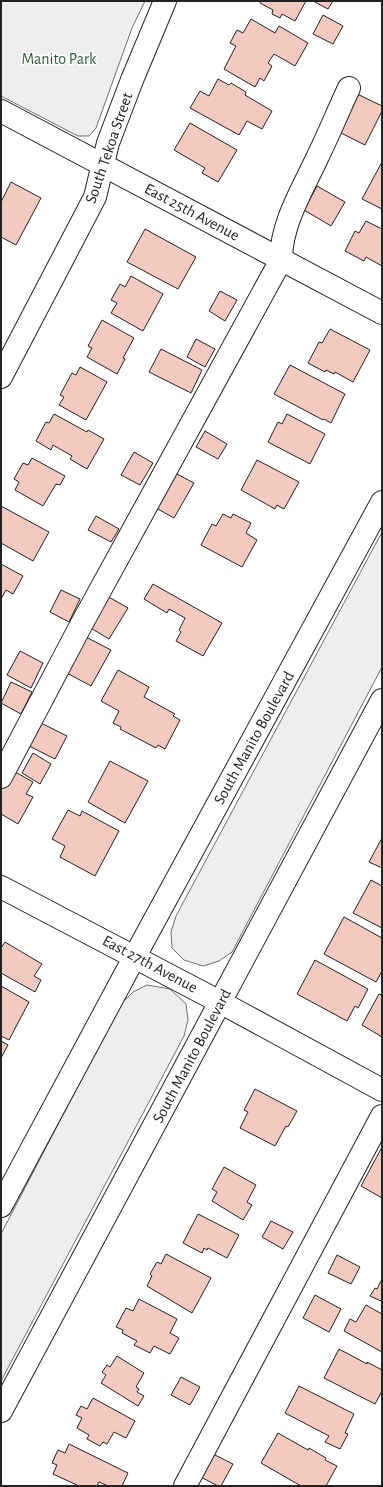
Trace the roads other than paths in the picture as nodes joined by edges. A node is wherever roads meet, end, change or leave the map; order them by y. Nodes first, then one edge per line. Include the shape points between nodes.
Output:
1 (165, 1) edge
2 (349, 88) dead end
3 (1, 111) edge
4 (103, 165) junction
5 (281, 260) junction
6 (382, 313) edge
7 (1, 377) edge
8 (382, 502) edge
9 (382, 700) edge
10 (1, 777) edge
11 (1, 886) edge
12 (135, 956) junction
13 (220, 1002) junction
14 (382, 1090) edge
15 (382, 1116) edge
16 (1, 1206) edge
17 (1, 1411) edge
18 (185, 1486) edge

1 - 4 street, South Tekoa Street via 111,136
2 - 5 street via 297,200 283,236
3 - 4 street, East 25th Avenue
4 - 5 street, East 25th Avenue
4 - 7 street, South Tekoa Street via 94,197
5 - 6 street, East 25th Avenue
5 - 10 street
8 - 12 street, South Manito Boulevard
9 - 13 street, South Manito Boulevard
11 - 12 street, East 27th Avenue
12 - 13 street, East 27th Avenue
12 - 16 street, South Manito Boulevard
13 - 14 street, East 27th Avenue
13 - 17 street, South Manito Boulevard
15 - 18 street

